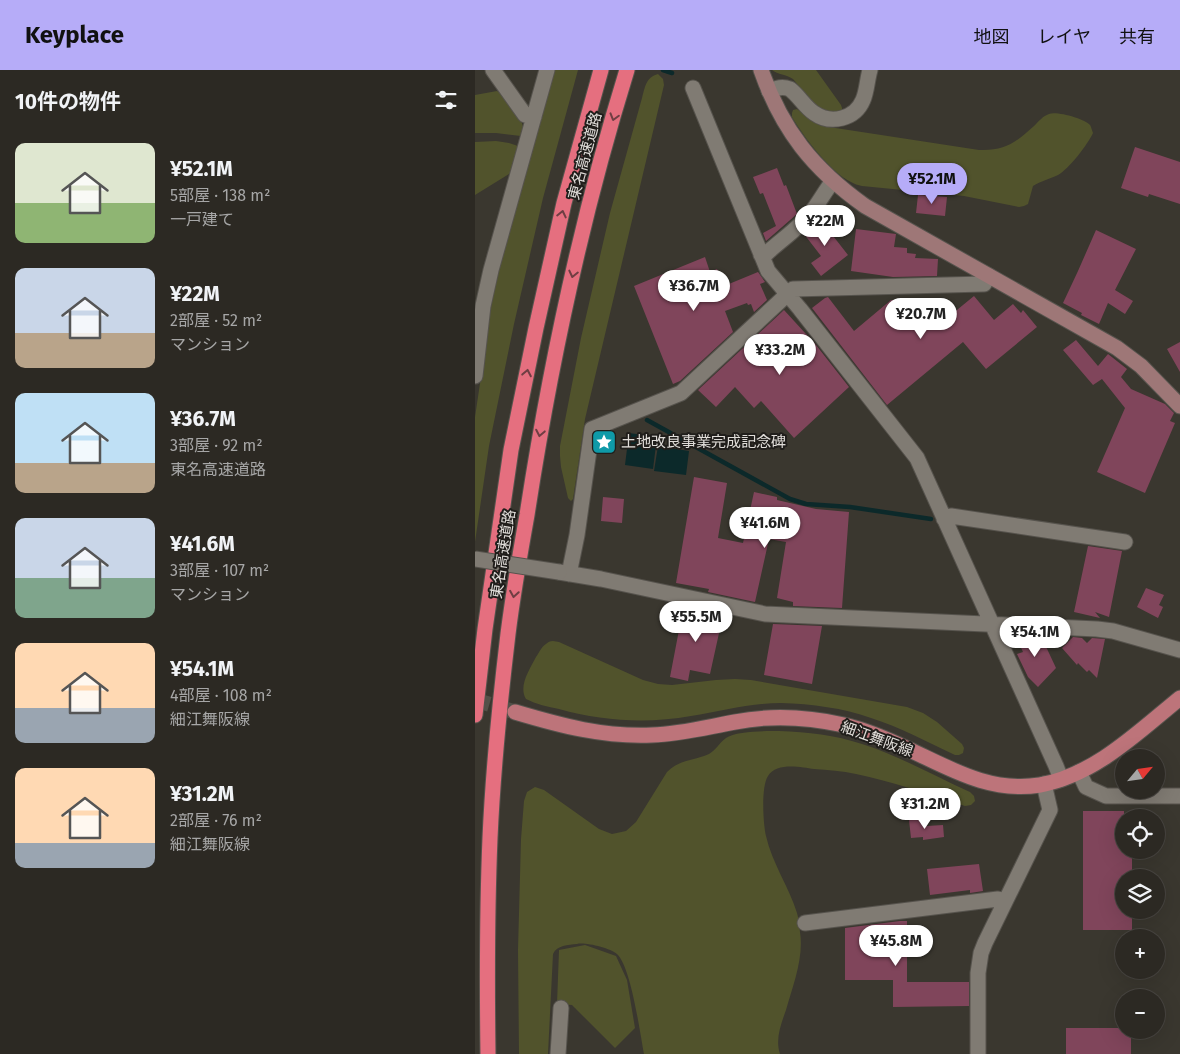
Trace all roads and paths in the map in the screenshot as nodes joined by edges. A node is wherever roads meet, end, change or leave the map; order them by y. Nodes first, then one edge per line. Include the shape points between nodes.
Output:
1 (493, 70) edge
2 (547, 70) edge
3 (601, 70) edge
4 (627, 70) edge
5 (761, 70) edge
6 (870, 70) edge
7 (693, 88) dead end
8 (769, 91) junction
9 (535, 117) junction
10 (833, 181) junction
11 (761, 255) junction
12 (989, 276) junction
13 (787, 294) junction
14 (475, 376) edge
15 (1178, 399) edge
16 (944, 519) junction
17 (1125, 542) dead end
18 (475, 560) edge
19 (564, 573) junction
20 (992, 624) junction
21 (1180, 650) edge
22 (1180, 698) edge
23 (515, 712) tunnel mouth
24 (475, 715) edge
25 (1079, 772) junction
26 (1061, 780) junction
27 (1044, 784) junction
28 (1180, 796) edge
29 (1005, 902) junction
30 (805, 922) dead end
31 (561, 1008) dead end
32 (488, 1054) edge
33 (558, 1054) edge
34 (978, 1054) edge

1 - 9 street via 525,114
2 - 9 street
24 -> 3 highway, 東名高速道路 via 511,450 564,203
4 -> 32 highway, 東名高速道路 via 589,207 560,333 536,452 508,631 491,837
5 - 8 street
6 - 8 street via 858,108 838,120 815,114 790,88 779,87
7 - 11 street
8 - 10 street via 800,146
9 - 14 street via 489,279
10 - 11 street via 813,211
10 - 12 street via 865,206
11 - 13 street via 768,271
12 - 13 street via 985,284 793,289
12 - 15 street via 1130,357
13 - 16 street via 917,458
13 - 19 street via 681,393 592,429 577,535
16 - 17 street via 951,516
16 - 20 street
18 - 19 street, bridge
19 - 20 street via 765,614
20 - 21 street via 1105,630
20 - 26 street
22 - 25 main road, 細江舞阪線 via 1117,749
23 - 27 main road, 細江舞阪線 via 570,728 632,735 674,733 757,719 823,721 886,739 987,783 1004,786
25 - 26 main road, 細江舞阪線
25 - 28 street via 1086,787 1106,796
26 - 27 main road, 細江舞阪線
27 - 29 street via 1050,810
29 - 30 street via 998,899
29 - 34 street via 979,963
31 - 33 street

